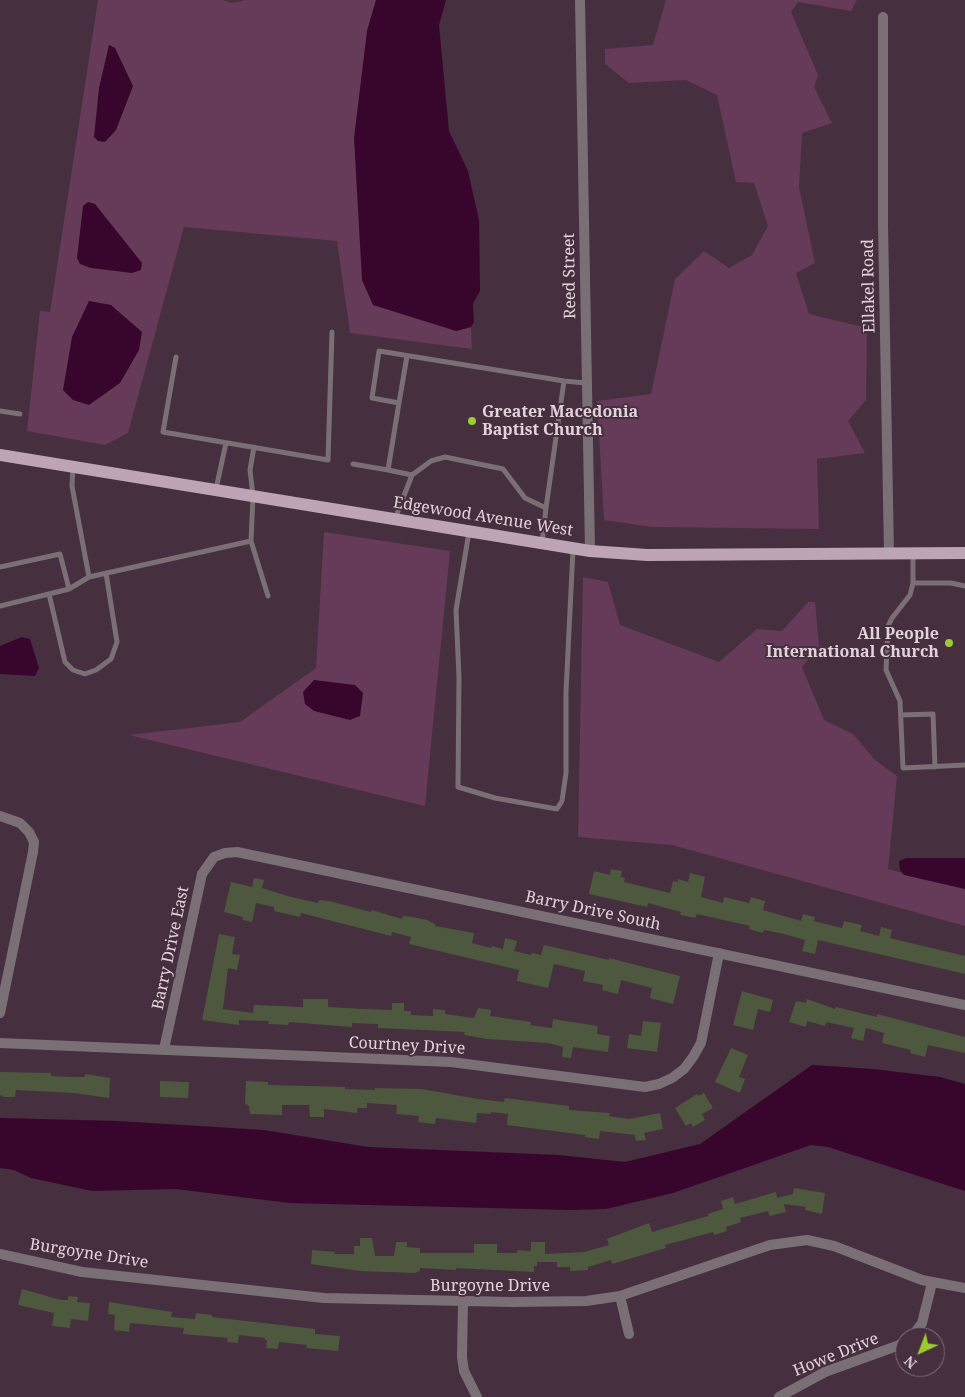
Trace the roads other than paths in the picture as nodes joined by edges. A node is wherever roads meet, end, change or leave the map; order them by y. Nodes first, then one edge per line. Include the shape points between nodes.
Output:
1 (580, 0) edge
2 (883, 17) dead end
3 (332, 332) dead end
4 (406, 356) junction
5 (176, 357) dead end
6 (564, 381) junction
7 (586, 383) junction
8 (399, 403) junction
9 (0, 411) edge
10 (20, 414) dead end
11 (226, 443) junction
12 (254, 447) junction
13 (0, 455) edge
14 (353, 464) dead end
15 (73, 466) junction
16 (388, 470) junction
17 (412, 475) junction
18 (215, 490) junction
19 (253, 496) junction
20 (546, 508) junction
21 (395, 519) junction
22 (469, 532) junction
23 (251, 541) junction
24 (542, 544) junction
25 (573, 548) junction
26 (590, 551) junction
27 (913, 553) junction
28 (965, 553) edge
29 (889, 554) junction
30 (0, 567) edge
31 (106, 573) junction
32 (89, 577) junction
33 (913, 583) junction
34 (965, 586) edge
35 (69, 589) junction
36 (48, 594) junction
37 (268, 596) dead end
38 (0, 606) edge
39 (901, 715) junction
40 (965, 766) edge
41 (935, 767) junction
42 (0, 816) edge
43 (214, 857) joint
44 (719, 953) junction
45 (965, 1005) edge
46 (0, 1014) edge
47 (0, 1043) edge
48 (164, 1049) junction
49 (0, 1254) edge
50 (932, 1283) junction
51 (965, 1288) edge
52 (620, 1296) junction
53 (462, 1301) junction
54 (919, 1327) edge
55 (629, 1334) dead end
56 (895, 1347) edge
57 (477, 1397) edge
58 (779, 1397) edge

1 - 7 street, Reed Street
2 - 29 street, Ellakel Road
3 - 12 lane via 328,460
4 - 6 lane
4 - 8 lane
4 - 8 lane via 379,351 373,388 372,398
5 - 11 lane via 163,432
6 - 7 lane
6 - 20 lane
7 - 26 street, Reed Street
8 - 16 lane
9 - 10 lane
11 - 12 lane
11 - 18 lane
12 - 19 lane via 250,470
13 - 15 main road, Edgewood Avenue West
14 - 16 lane
15 - 18 main road, Edgewood Avenue West
15 - 32 lane via 72,486
16 - 17 lane
17 - 20 lane via 431,461 445,457 500,467 525,498
17 - 21 lane
18 - 19 main road, Edgewood Avenue West
19 - 21 main road, Edgewood Avenue West
19 - 23 lane
20 - 24 lane
21 - 22 main road, Edgewood Avenue West
22 - 24 main road, Edgewood Avenue West
22 - 25 lane via 456,610 458,787 495,798 556,809 562,801 566,773 566,692
23 - 31 lane
23 - 37 lane
24 - 25 main road, Edgewood Avenue West
25 - 26 main road, Edgewood Avenue West
26 - 29 main road, Edgewood Avenue West via 648,555
27 - 28 main road, Edgewood Avenue West
27 - 29 main road, Edgewood Avenue West
27 - 33 lane
30 - 35 lane via 60,554
31 - 32 lane
31 - 36 lane via 117,642 111,659 85,674 73,670 65,662
32 - 35 lane
33 - 34 lane
33 - 39 lane via 910,595 888,626 886,670 897,693
35 - 36 lane
36 - 38 lane
39 - 41 lane via 903,768
39 - 41 lane via 933,714
40 - 41 lane
42 - 46 street via 20,823 34,842
43 - 44 street, Barry Drive South via 237,852
43 - 48 street, Barry Drive East via 202,874
44 - 45 street, Barry Drive South
44 - 48 street, Courtney Drive via 701,1043 684,1069 659,1084 645,1087 451,1062
47 - 48 street, Courtney Drive
49 - 53 street, Burgoyne Drive via 82,1272 324,1298
50 - 51 street, Burgoyne Drive
50 - 52 street, Burgoyne Drive via 898,1273 834,1246 807,1240 770,1245
50 - 54 street
52 - 53 street, Burgoyne Drive via 586,1301
52 - 55 street
53 - 57 street via 464,1371
56 - 58 street, Howe Drive via 825,1372

